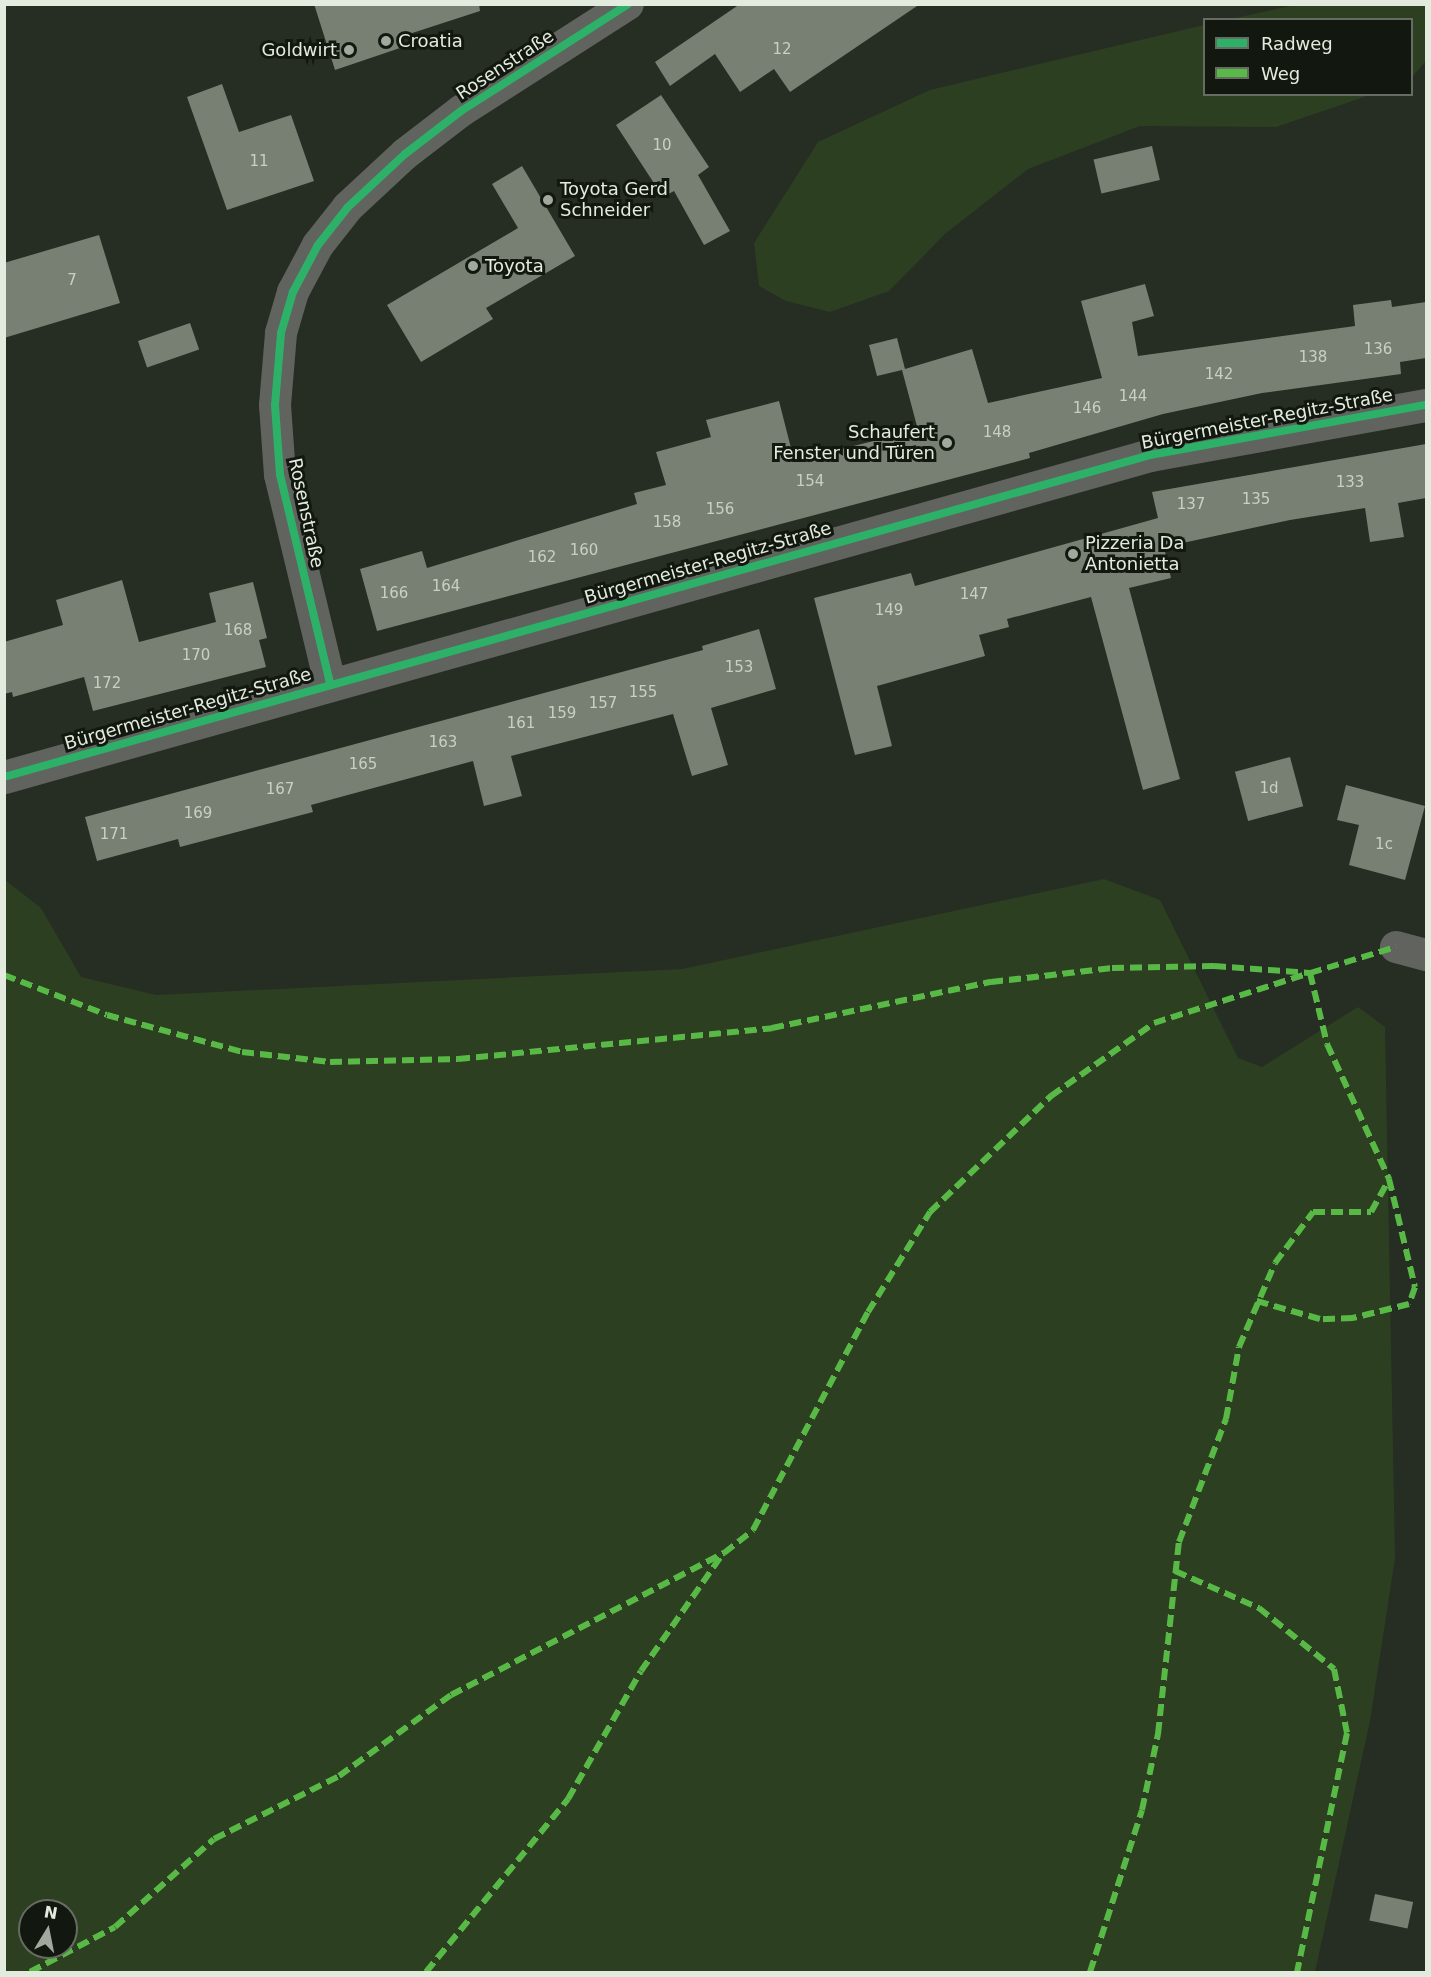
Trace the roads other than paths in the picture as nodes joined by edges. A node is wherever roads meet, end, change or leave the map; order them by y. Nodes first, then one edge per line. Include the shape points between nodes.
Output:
1 (628, 4) edge
2 (1426, 405) edge
3 (330, 683) junction
4 (4, 777) edge
5 (1396, 947) dead end
6 (1426, 955) edge

1 - 3 street, Rosenstraße via 461,111 405,154 348,207 318,245 293,292 281,333 275,405 280,475
2 - 3 street, Bürgermeister-Regitz-Straße via 1150,455
3 - 4 street, Bürgermeister-Regitz-Straße
5 - 6 street

